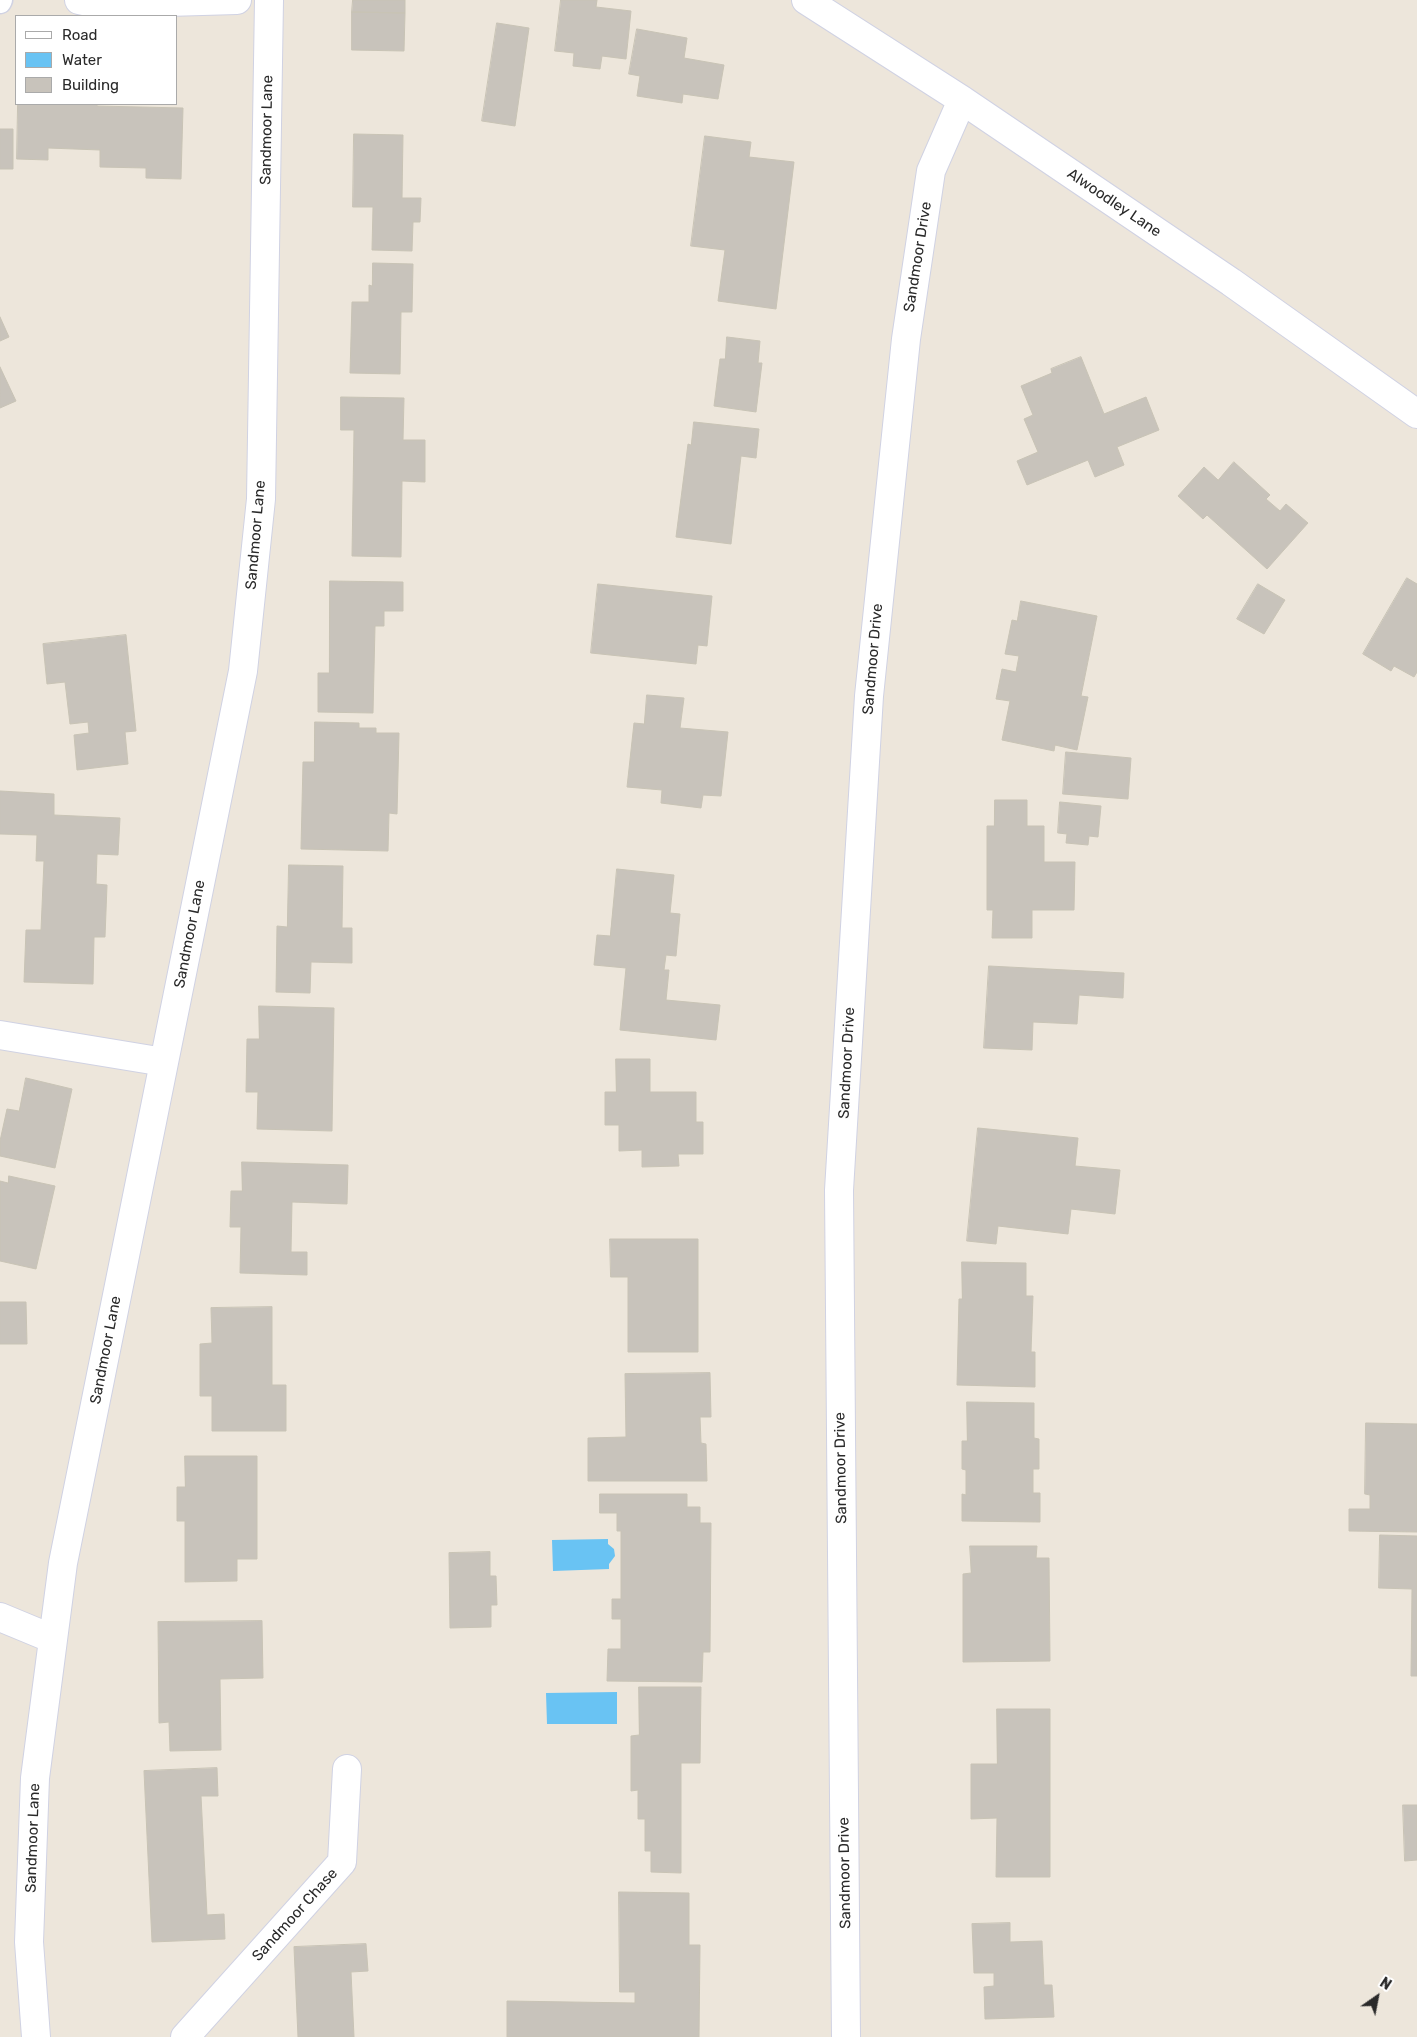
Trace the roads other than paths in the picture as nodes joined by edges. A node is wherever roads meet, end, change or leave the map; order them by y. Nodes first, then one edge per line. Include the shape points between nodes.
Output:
1 (79, 0) edge
2 (237, 0) edge
3 (269, 0) edge
4 (806, 0) edge
5 (962, 100) junction
6 (1417, 414) edge
7 (0, 1035) edge
8 (164, 1062) junction
9 (0, 1617) edge
10 (53, 1639) junction
11 (347, 1768) dead end
12 (36, 2037) edge
13 (186, 2037) edge
14 (846, 2037) edge

1 - 2 street via 98,4
3 - 8 street, Sandmoor Lane via 261,499 243,671
4 - 5 street, Alwoodley Lane
5 - 6 street, Alwoodley Lane via 1231,282
5 - 14 street, Sandmoor Drive via 931,171 906,339 869,696 840,1170
7 - 8 street
8 - 10 street, Sandmoor Lane via 63,1563
9 - 10 street
10 - 12 street, Sandmoor Lane via 35,1778 29,1942
11 - 13 street, Sandmoor Chase via 342,1862

